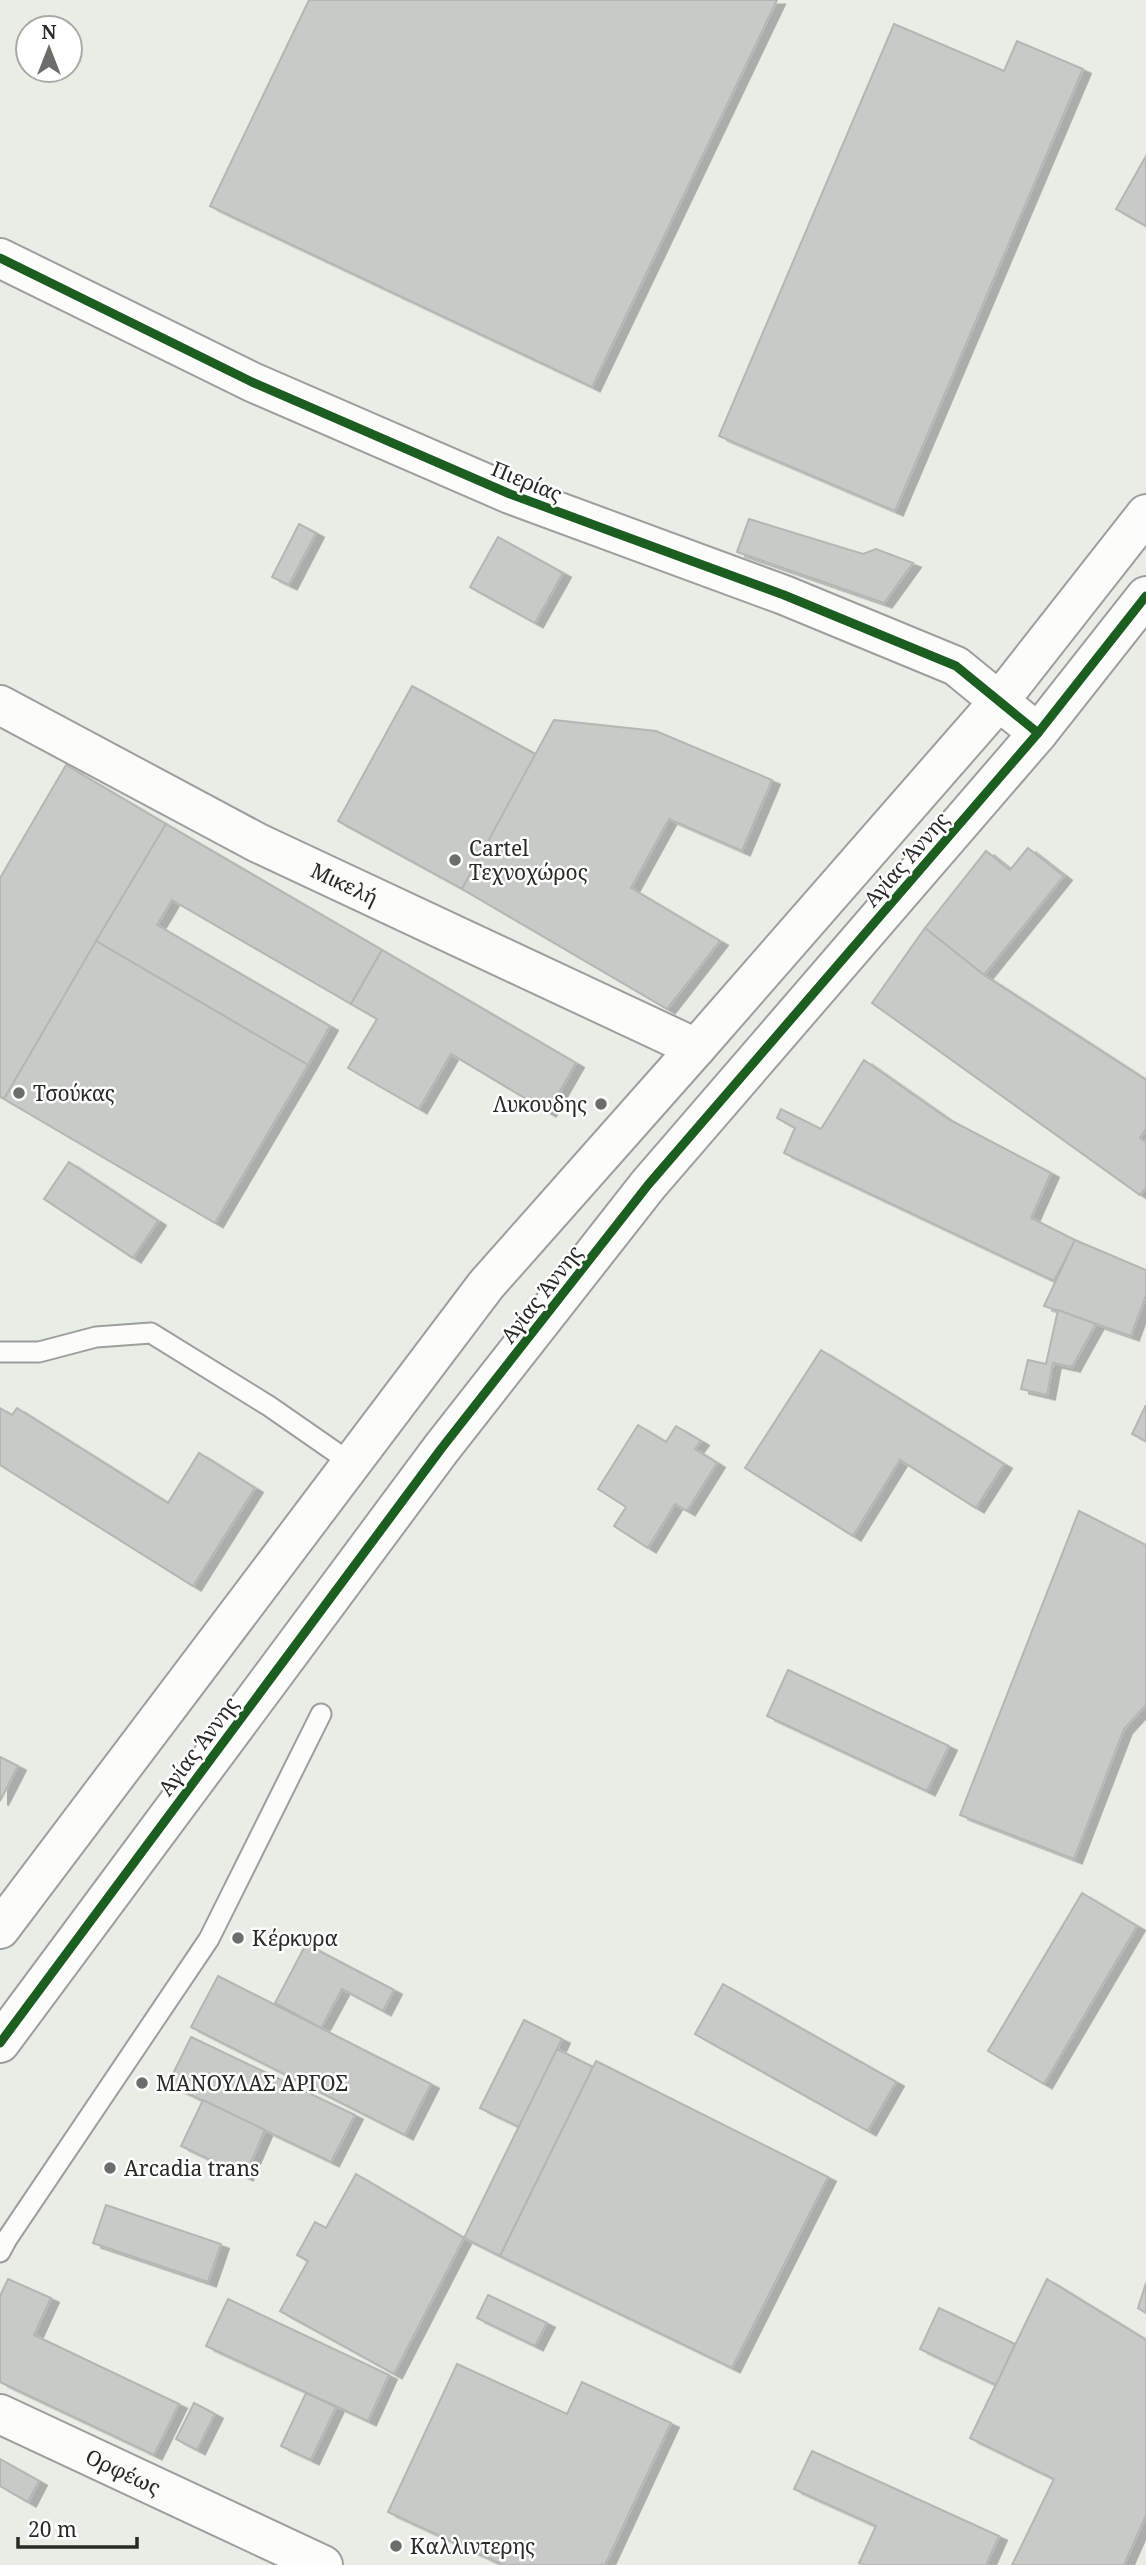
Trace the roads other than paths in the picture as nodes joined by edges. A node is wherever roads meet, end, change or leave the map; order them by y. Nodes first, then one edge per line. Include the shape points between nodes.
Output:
1 (0, 258) edge
2 (1146, 513) edge
3 (1146, 596) edge
4 (1000, 700) junction
5 (0, 705) edge
6 (1038, 733) junction
7 (696, 1048) junction
8 (0, 1352) edge
9 (351, 1463) junction
10 (321, 1714) dead end
11 (0, 1929) edge
12 (0, 2043) edge
13 (0, 2252) edge
14 (0, 2414) edge
15 (323, 2565) edge

1 - 4 street, Πιερίας via 252,382 497,489 784,595 956,666
2 - 4 street, Αγίας Άννης
3 - 6 street, Αγίας Άννης
4 - 6 street, Πιερίας
4 - 7 street, Αγίας Άννης
5 - 7 street, Μικελή via 258,843
6 - 12 street, Αγίας Άννης via 648,1185 441,1449
7 - 9 street, Αγίας Άννης via 486,1285
8 - 9 lane via 39,1352 96,1337 151,1333
9 - 11 street, Αγίας Άννης
10 - 13 lane via 209,1939
14 - 15 street, Ορφέως

